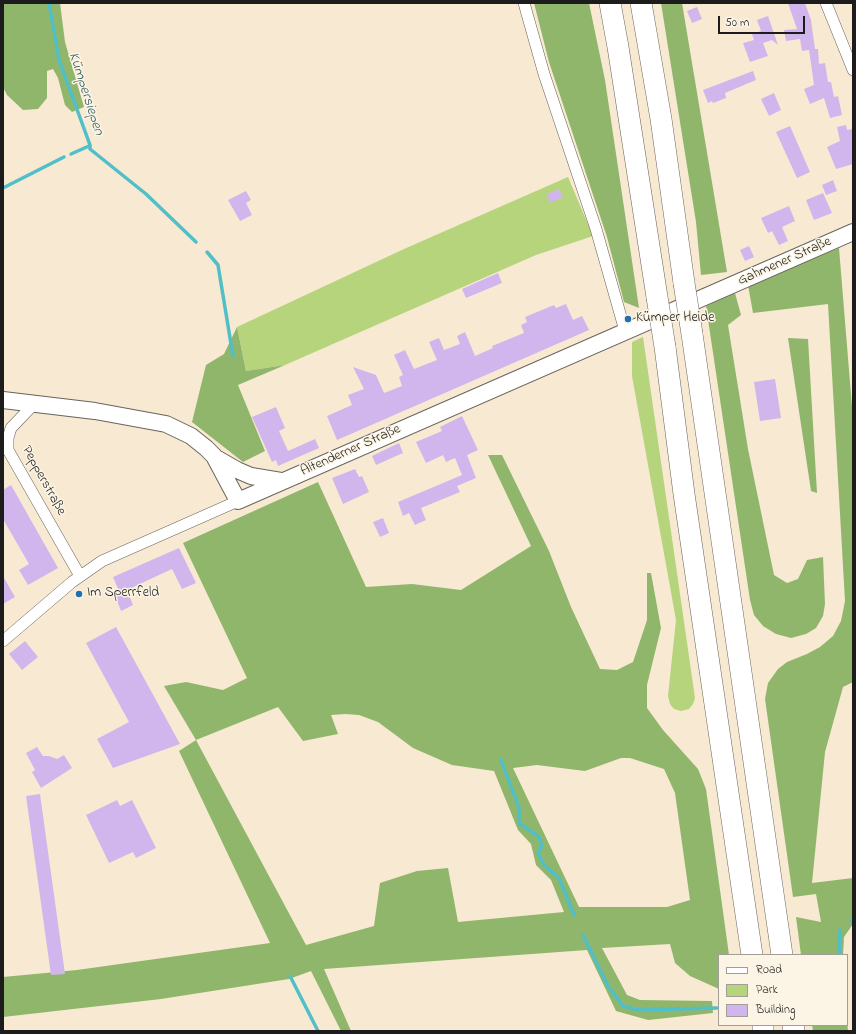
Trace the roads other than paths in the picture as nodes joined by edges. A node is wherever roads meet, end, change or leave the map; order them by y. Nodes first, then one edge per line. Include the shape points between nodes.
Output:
1 (524, 3) edge
2 (610, 3) edge
3 (641, 3) edge
4 (826, 3) edge
5 (853, 70) edge
6 (853, 232) edge
7 (717, 291) joint
8 (625, 331) junction
9 (3, 400) edge
10 (34, 403) junction
11 (214, 456) junction
12 (281, 482) junction
13 (238, 501) junction
14 (80, 576) junction
15 (3, 641) edge
16 (752, 954) edge
17 (782, 954) edge

1 - 8 street via 542,67 596,229
2 - 16 highway, bridge via 665,347 684,494
3 - 17 highway, bridge via 661,119
4 - 5 street
6 - 7 main road, Gahmener Straße
7 - 8 main road, Altenderner Straße
8 - 12 main road, Altenderner Straße
9 - 10 main road
10 - 11 main road via 124,415 166,424 191,436
10 - 14 street, Pepperstraße via 11,428 8,450
11 - 12 main road via 237,470
11 - 13 main road
12 - 13 main road, Altenderner Straße
13 - 14 street, Altenderner Straße via 112,556
14 - 15 street, Altenderner Straße

